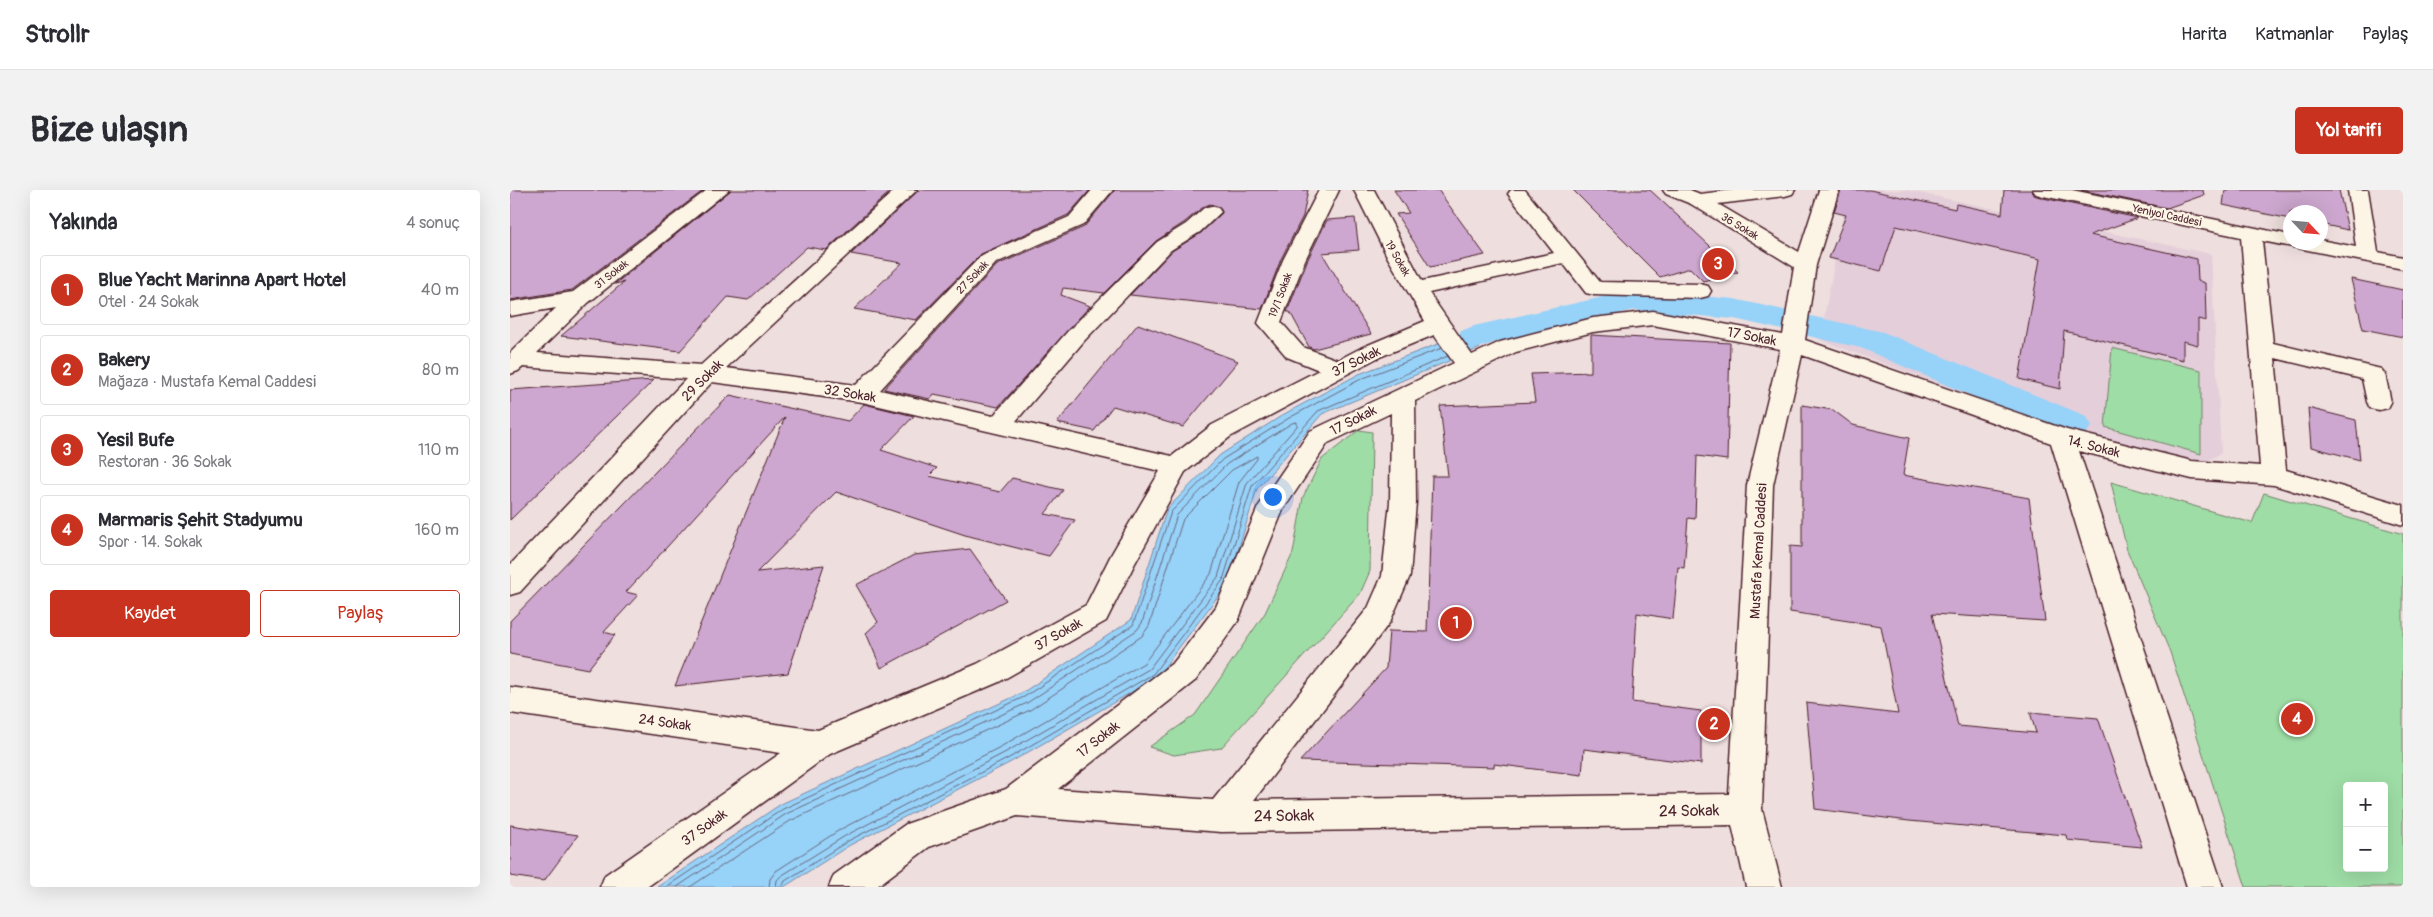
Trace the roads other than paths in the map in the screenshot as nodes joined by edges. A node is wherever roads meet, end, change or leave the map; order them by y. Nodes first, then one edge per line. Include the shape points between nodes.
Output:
1 (719, 190) edge
2 (907, 190) edge
3 (1103, 190) edge
4 (1329, 190) edge
5 (1364, 190) edge
6 (1673, 190) edge
7 (1785, 190) edge
8 (1829, 190) edge
9 (2043, 190) edge
10 (2358, 190) edge
11 (1518, 194) dead end
12 (1698, 200) junction
13 (1211, 212) dead end
14 (2251, 232) junction
15 (2283, 239) edge
16 (2328, 248) edge
17 (1568, 256) junction
18 (2368, 256) junction
19 (2403, 264) edge
20 (1805, 265) junction
21 (1416, 289) junction
22 (1700, 291) dead end
23 (580, 298) junction
24 (510, 309) edge
25 (1437, 325) junction
26 (1793, 344) junction
27 (2262, 348) junction
28 (514, 362) edge
29 (1468, 366) junction
30 (1340, 369) junction
31 (706, 373) junction
32 (862, 394) junction
33 (1403, 396) junction
34 (2379, 402) dead end
35 (998, 426) junction
36 (2062, 438) junction
37 (1176, 466) junction
38 (2274, 476) junction
39 (2403, 515) edge
40 (510, 584) edge
41 (510, 700) edge
42 (819, 744) junction
43 (1017, 801) junction
44 (1745, 809) junction
45 (1221, 816) junction
46 (618, 887) edge
47 (847, 887) edge
48 (1764, 887) edge
49 (2205, 887) edge

1 - 23 street, 31 Sokak
2 - 31 street, 29 Sokak
3 - 32 street, 27 Sokak via 1076,221 989,258
4 - 30 street, 19/1 Sokak via 1294,260 1269,323 1295,352
5 - 21 street, 19 Sokak via 1380,226
6 - 12 street, 36 Sokak
7 - 12 street
8 - 20 street, Mustafa Kemal Caddesi
9 - 14 street, Yeniyol Caddesi
10 - 18 street
11 - 17 street
12 - 20 street, 36 Sokak
13 - 35 street via 1164,246 1076,336
14 - 15 street, Yeniyol Caddesi
14 - 27 street
16 - 18 street
17 - 21 street
17 - 22 street via 1594,288
18 - 19 street
20 - 26 street, Mustafa Kemal Caddesi
21 - 25 street, 19 Sokak
23 - 24 street
23 - 28 street, 31 Sokak
25 - 29 street, 19 Sokak
25 - 30 street, 37 Sokak via 1369,353
26 - 29 street, 17 Sokak via 1654,318 1593,325 1508,347
26 - 36 street, 14. Sokak
26 - 44 street, Mustafa Kemal Caddesi via 1760,485
27 - 34 street via 2373,374
27 - 38 street
28 - 31 street, 32 Sokak
29 - 33 street, 17 Sokak
30 - 37 street, 37 Sokak via 1221,432
31 - 32 street, 32 Sokak
31 - 40 street, 29 Sokak
32 - 35 street, 32 Sokak
33 - 43 street, 17 Sokak via 1319,437 1270,507 1228,613 1185,671
33 - 45 street via 1403,502 1396,576 1380,614
35 - 37 street, 32 Sokak
36 - 38 street, 14. Sokak via 2192,470
36 - 49 street
37 - 42 street, 37 Sokak via 1120,563 1096,613 988,673
38 - 39 street, 14. Sokak
41 - 42 street, 24 Sokak
42 - 46 street, 37 Sokak
43 - 45 street, 24 Sokak
43 - 47 street, 24 Sokak via 918,835
44 - 45 street, 24 Sokak
44 - 48 street, Mustafa Kemal Caddesi

